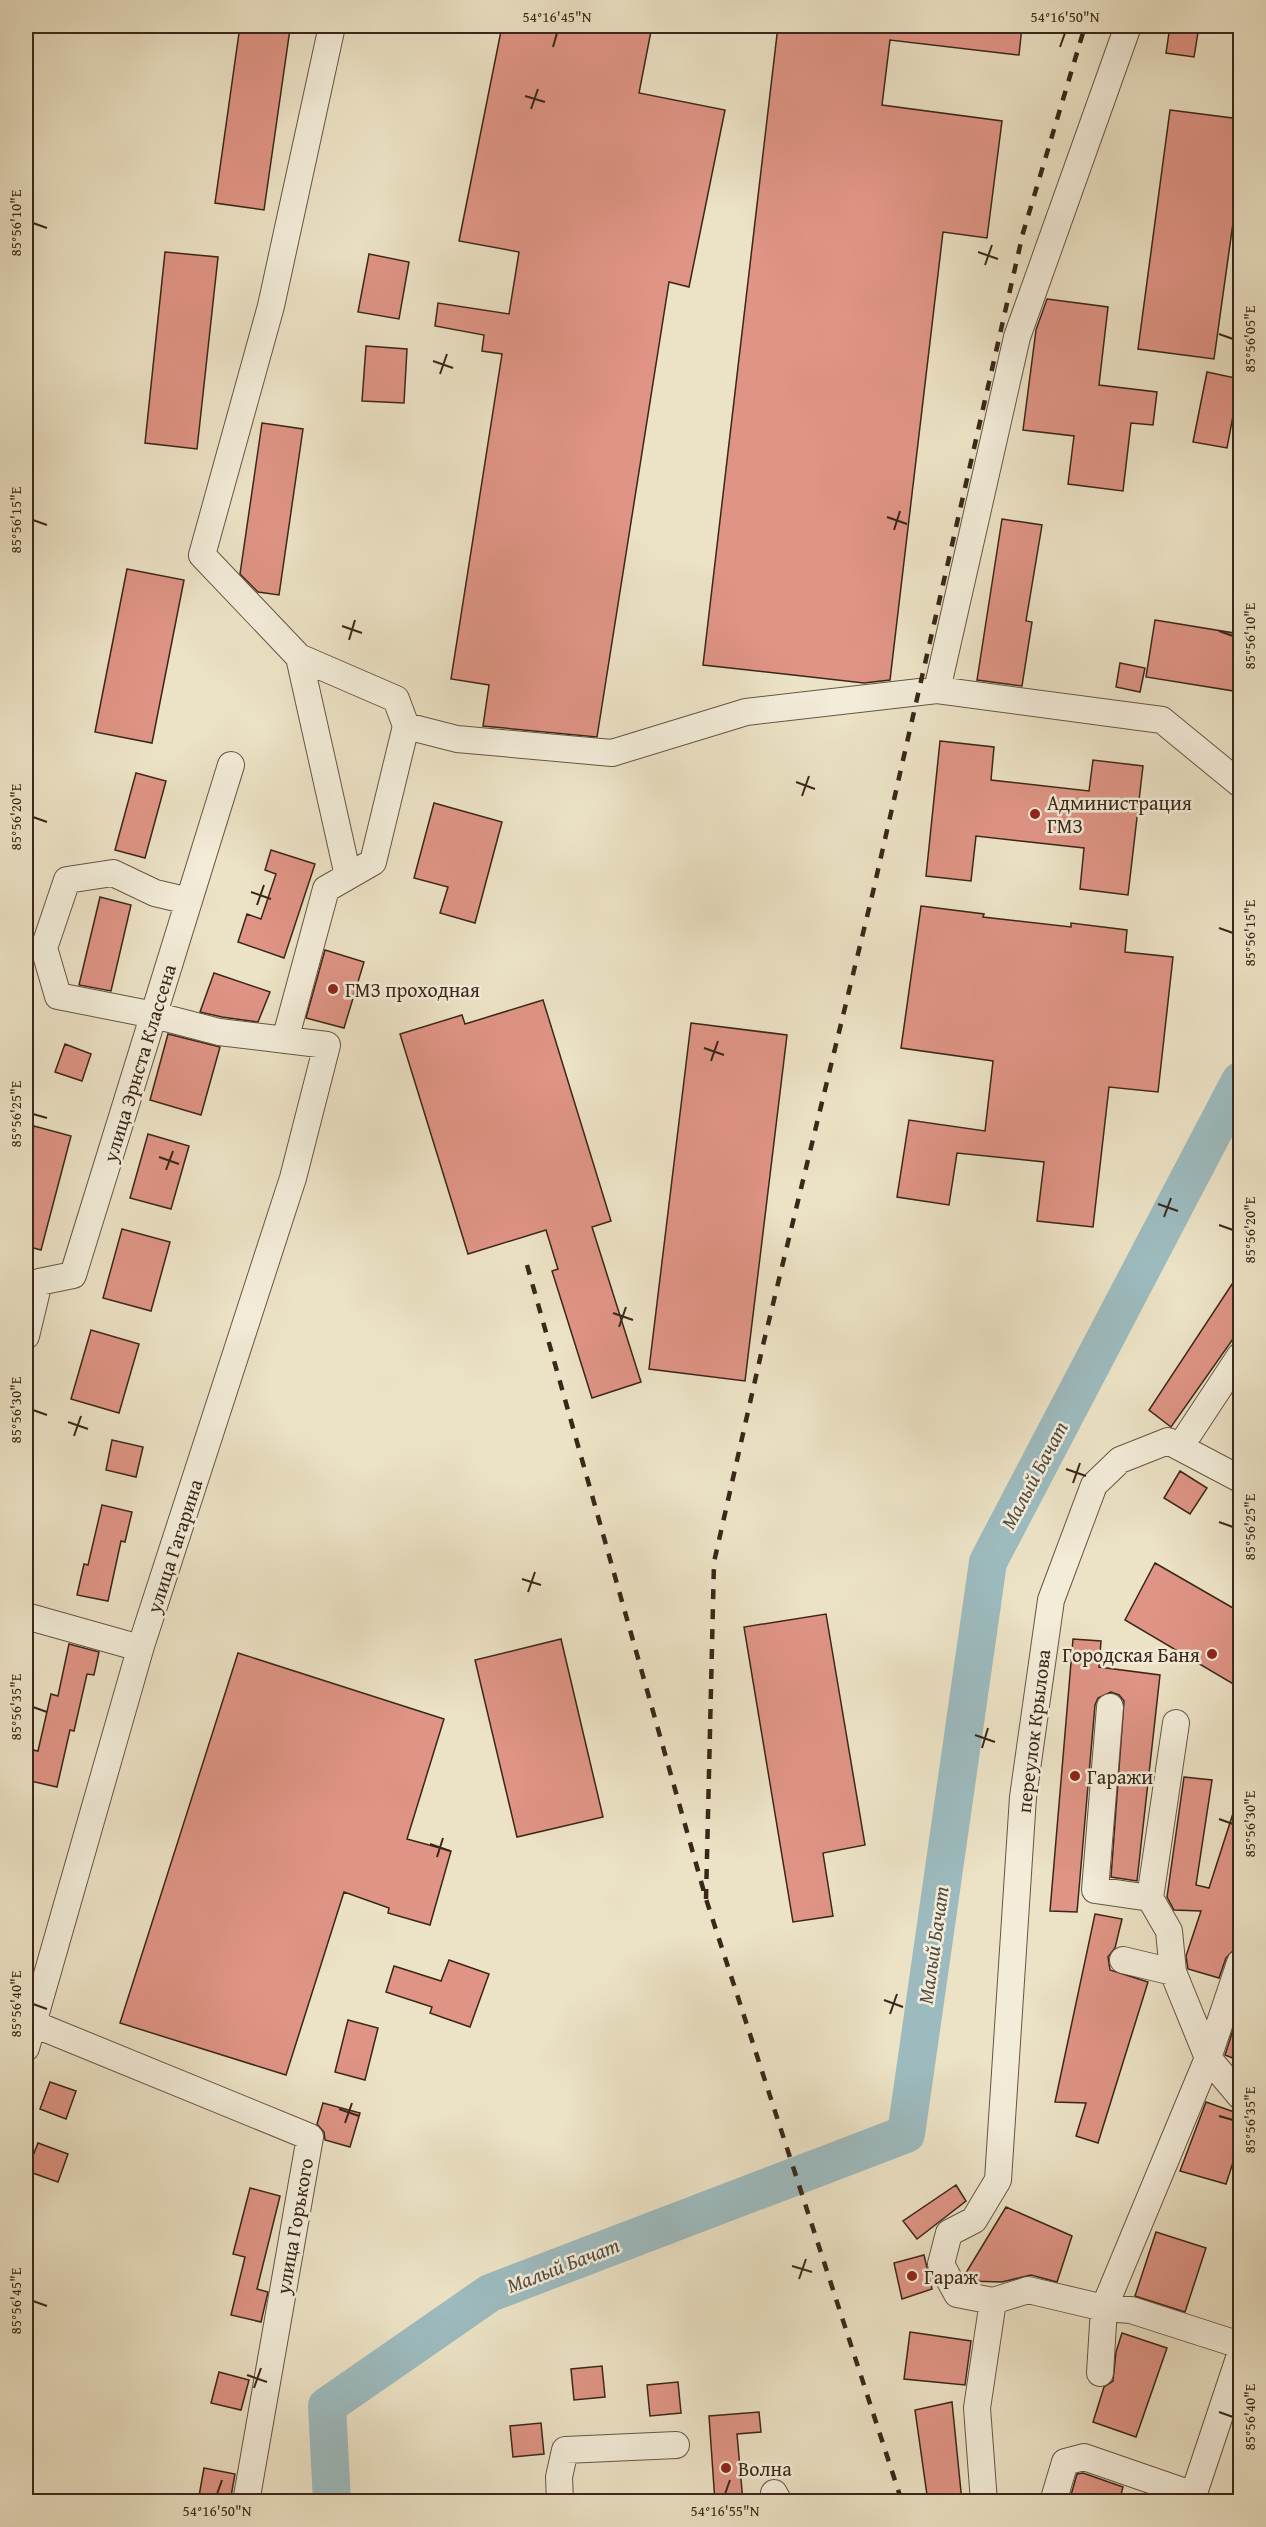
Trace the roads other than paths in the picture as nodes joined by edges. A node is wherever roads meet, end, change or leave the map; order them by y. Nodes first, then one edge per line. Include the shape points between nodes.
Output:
1 (332, 26) edge
2 (1128, 26) edge
3 (299, 657) junction
4 (937, 690) junction
5 (406, 726) junction
6 (231, 765) dead end
7 (1240, 784) edge
8 (348, 876) junction
9 (189, 901) junction
10 (154, 1015) junction
11 (285, 1040) junction
12 (26, 1336) edge
13 (1240, 1356) edge
14 (1180, 1447) junction
15 (1240, 1479) edge
16 (26, 1616) edge
17 (141, 1646) junction
18 (1110, 1707) dead end
19 (1176, 1723) dead end
20 (1150, 1898) junction
21 (1124, 1960) dead end
22 (1240, 1963) edge
23 (1173, 1972) junction
24 (34, 2024) junction
25 (26, 2048) edge
26 (1208, 2058) junction
27 (1240, 2096) edge
28 (993, 2301) junction
29 (1104, 2308) junction
30 (1240, 2345) edge
31 (1240, 2355) edge
32 (1100, 2373) dead end
33 (1232, 2408) edge
34 (676, 2445) dead end
35 (1192, 2498) edge
36 (246, 2502) edge
37 (560, 2502) edge
38 (984, 2502) edge
39 (1053, 2502) edge

1 - 3 street via 271,306 202,555
2 - 4 street via 1017,337
3 - 5 street via 396,699
3 - 8 street
4 - 5 street via 746,712 612,753 457,739
4 - 7 street via 1162,720
5 - 8 street via 373,862
6 - 9 street, улица Эрнста Классена
8 - 11 street via 326,889
9 - 10 street, улица Эрнста Классена
9 - 10 street via 155,893 113,873 67,880 44,948 58,996
10 - 11 street via 219,1032
10 - 12 street, улица Эрнста Классена via 73,1275 39,1282
11 - 17 street, улица Гагарина via 327,1045 293,1178
13 - 14 street
14 - 15 street, переулок Крылова
14 - 28 street, переулок Крылова via 1168,1441 1120,1460 1094,1485 1051,1600 1023,1797 998,2180 974,2220 949,2234 941,2264 957,2294
16 - 17 street
17 - 24 street, улица Гагарина
18 - 20 street via 1095,1890
19 - 20 street
20 - 23 street via 1169,1931
21 - 23 street
22 - 26 street
23 - 26 street
24 - 25 street, улица Гагарина
24 - 36 street, улица Горького via 310,2137
26 - 27 street
26 - 29 street
28 - 29 street via 1028,2290
28 - 38 street via 977,2408
29 - 30 street via 1131,2310
29 - 32 street
31 - 33 street
33 - 35 street
34 - 37 street via 565,2450 559,2477
35 - 39 street via 1084,2457 1065,2462

